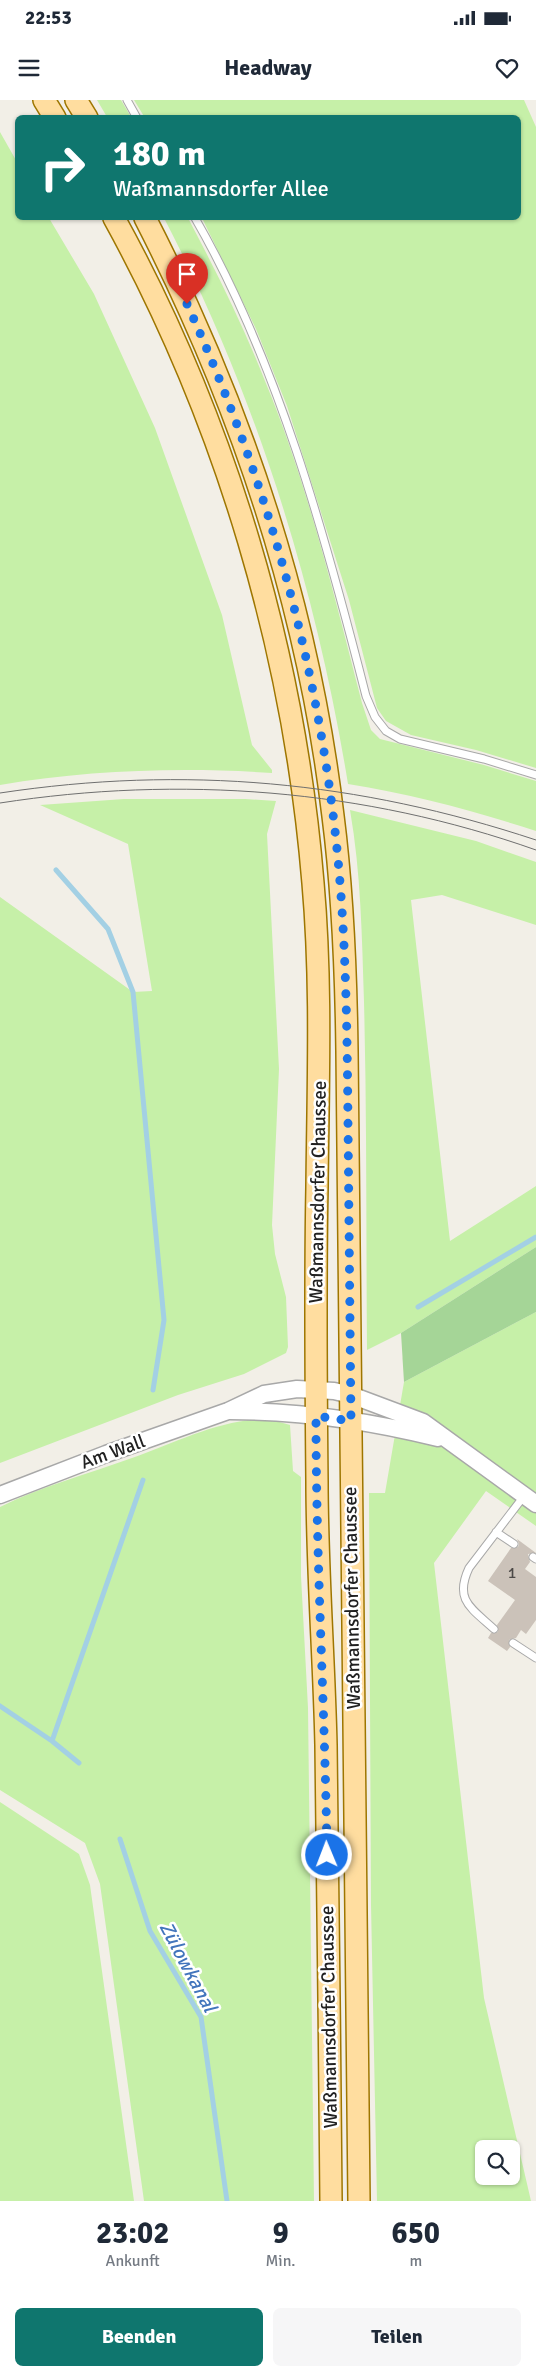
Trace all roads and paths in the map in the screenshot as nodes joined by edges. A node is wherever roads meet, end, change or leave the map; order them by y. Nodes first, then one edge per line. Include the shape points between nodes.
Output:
1 (44, 100) edge
2 (76, 100) edge
3 (127, 100) edge
4 (53, 115) edge
5 (85, 115) edge
6 (135, 115) edge
7 (115, 220) edge
8 (146, 220) edge
9 (196, 220) edge
10 (536, 775) edge
11 (316, 1389) junction
12 (351, 1395) junction
13 (228, 1411) junction
14 (316, 1416) junction
15 (351, 1421) junction
16 (445, 1440) junction
17 (0, 1495) edge
18 (530, 1499) edge
19 (496, 1532) junction
20 (514, 1544) dead end
21 (494, 1629) dead end
22 (513, 1643) dead end
23 (536, 1658) edge
24 (331, 2201) edge
25 (358, 2201) edge

1 - 4 main road
2 - 5 main road
3 - 6 lane
7 - 11 main road, Waßmannsdorfer Chaussee via 170,332 234,496 266,606 288,703 314,892 320,1040
8 - 12 main road, Waßmannsdorfer Chaussee via 219,376 261,492 307,660 328,778 340,882 346,985
9 - 10 lane via 248,325 276,393 323,536 366,696 376,718 386,731 400,739
11 - 12 street, Am Wall
11 - 13 street, Am Wall via 264,1394
11 - 14 main road, Waßmannsdorfer Chaussee
12 - 15 main road, Waßmannsdorfer Chaussee
12 - 16 street, Am Wall via 423,1422
13 - 14 street, Am Wall
13 - 17 street, Am Wall
14 - 15 street, Am Wall
14 - 24 main road, Waßmannsdorfer Chaussee via 318,1577 326,1739
15 - 16 street, Am Wall via 398,1427
15 - 25 main road, Waßmannsdorfer Chaussee
16 - 18 street
18 - 19 lane
19 - 20 lane
19 - 21 lane via 469,1568 463,1580 462,1594 468,1605
22 - 23 lane

